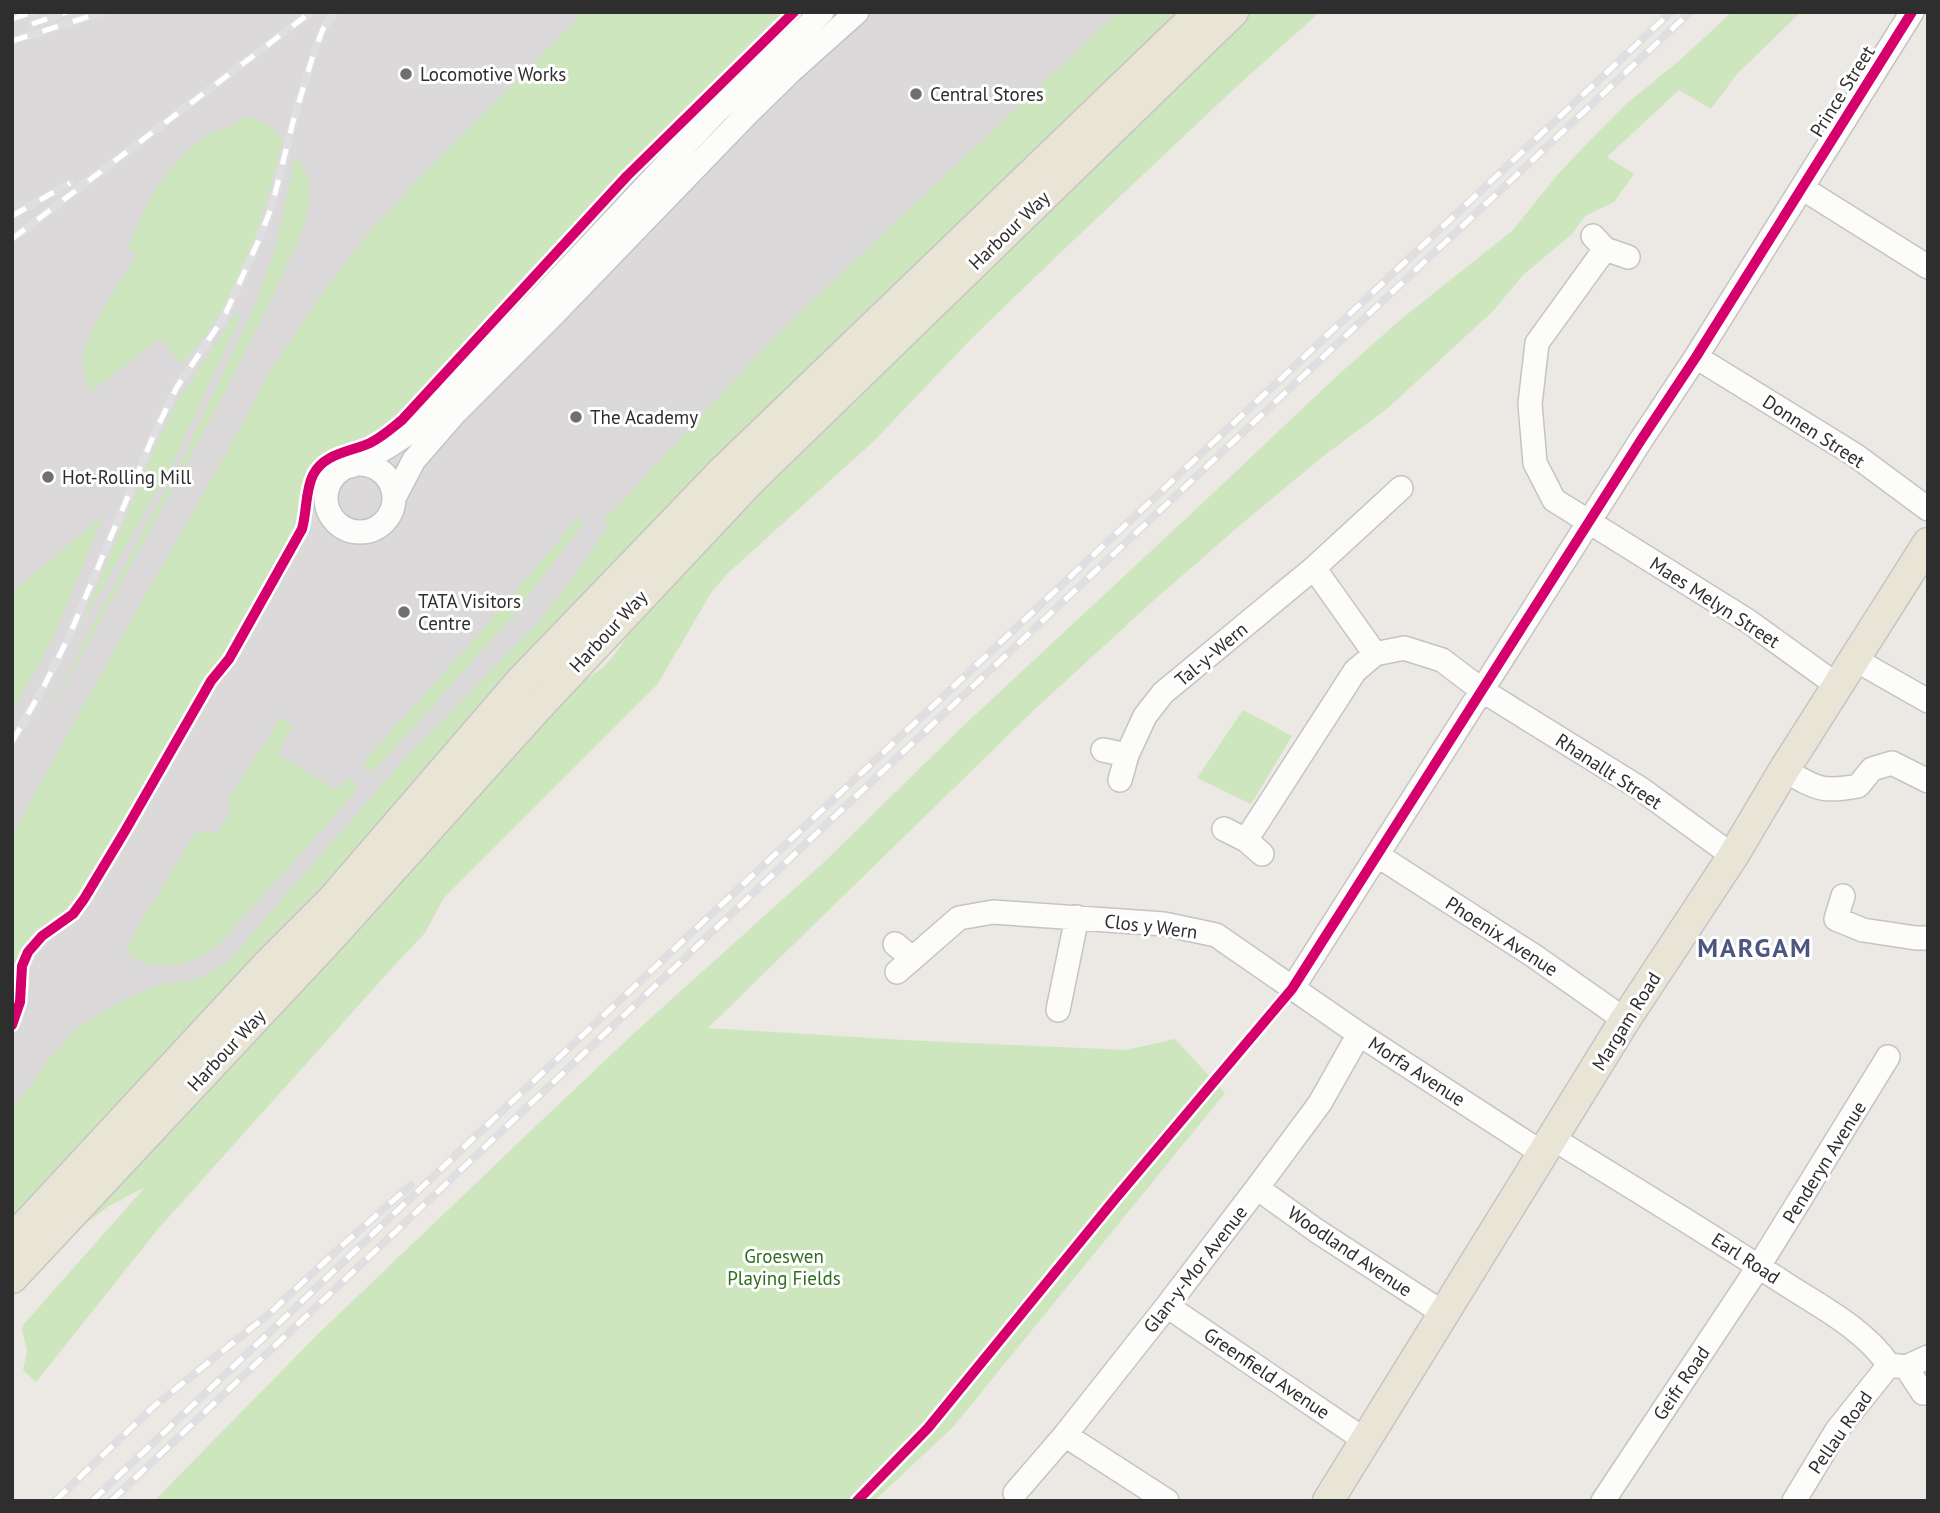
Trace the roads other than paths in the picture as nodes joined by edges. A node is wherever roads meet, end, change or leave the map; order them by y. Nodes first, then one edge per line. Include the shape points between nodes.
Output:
1 (822, 12) edge
2 (857, 12) edge
3 (1200, 12) edge
4 (1233, 12) edge
5 (1912, 12) edge
6 (1802, 188) junction
7 (1628, 257) dead end
8 (1928, 267) edge
9 (1696, 357) junction
10 (351, 466) junction
11 (1387, 492) dead end
12 (394, 498) junction
13 (1928, 509) edge
14 (1590, 522) junction
15 (1928, 543) edge
16 (1314, 568) junction
17 (1375, 654) junction
18 (1856, 660) junction
19 (1838, 686) junction
20 (1483, 691) junction
21 (1928, 701) edge
22 (1103, 750) dead end
23 (1127, 755) junction
24 (1784, 771) junction
25 (1120, 780) dead end
26 (1928, 781) edge
27 (1224, 829) dead end
28 (1377, 855) junction
29 (1733, 856) junction
30 (1843, 896) dead end
31 (1077, 917) junction
32 (1928, 938) edge
33 (901, 958) dead end
34 (1292, 989) junction
35 (1058, 1010) dead end
36 (1625, 1020) junction
37 (1359, 1034) junction
38 (1888, 1057) dead end
39 (1547, 1146) junction
40 (1257, 1188) junction
41 (12, 1240) edge
42 (1759, 1266) junction
43 (12, 1278) edge
44 (1167, 1306) junction
45 (1443, 1313) junction
46 (1928, 1357) edge
47 (1897, 1366) junction
48 (1923, 1393) dead end
49 (1065, 1435) junction
50 (1366, 1441) junction
51 (1015, 1493) dead end
52 (1167, 1501) edge
53 (1328, 1501) edge
54 (1603, 1501) edge
55 (1794, 1501) edge

1 - 10 street via 713,115 430,415 389,447
2 - 12 street via 748,113 455,413 414,460
3 - 41 main road, Harbour Way via 723,471 520,682 332,900
4 - 43 main road, Harbour Way via 751,480
5 - 6 street, Prince Street
6 - 8 street
6 - 9 street, Prince Street
7 - 14 street, Maes Melyn Street via 1599,242 1537,343 1530,404 1535,463 1554,500
9 - 13 street, Donnen Street via 1855,455
9 - 14 street, Prince Street
10 - 12 street via 361,464 380,471 388,478
10 - 12 street via 335,475 327,492 328,509 336,523 358,532 375,529 389,516
11 - 16 street, Tal-y-Wern
14 - 19 street, Maes Melyn Street via 1748,621
14 - 20 street, Prince Street
15 - 18 main road, Margam Road
16 - 17 street
16 - 23 street, Tal-y-Wern via 1163,693 1145,716
17 - 20 street via 1404,648 1442,660
17 - 27 street via 1355,671 1254,847
18 - 19 main road, Margam Road
18 - 21 street
19 - 24 main road, Margam Road
20 - 28 street, Prince Street
20 - 29 street, Rhanallt Street via 1641,789
22 - 23 street
23 - 25 street, Tal-y-Wern
24 - 26 street via 1814,787 1834,790 1858,786 1872,769 1892,763
24 - 29 main road, Margam Road
28 - 34 street, Prince Street
28 - 36 street, Phoenix Avenue
29 - 36 main road, Margam Road
30 - 32 street via 1836,919 1863,930
31 - 33 street, Clos y Wern via 993,912 959,918
31 - 34 street, Clos y Wern via 1164,924 1216,935
31 - 35 street, Clos y Wern via 1054,986
34 - 37 street, Morfa Avenue
36 - 39 main road, Margam Road
37 - 39 street, Morfa Avenue
37 - 40 street, Glan-y-Mor Avenue via 1320,1103
38 - 42 street, Penderyn Avenue
39 - 42 street, Earl Road
39 - 45 main road, Margam Road
40 - 44 street, Glan-y-Mor Avenue
40 - 45 street, Woodland Avenue
42 - 47 street, Earl Road via 1854,1329
42 - 54 street, Geifr Road
44 - 49 street, Glan-y-Mor Avenue
44 - 50 street, Greenfield Avenue
45 - 50 main road, Margam Road
46 - 47 street
47 - 48 street, Earl Road
47 - 55 street, Pellau Road via 1837,1430
49 - 51 street, Glan-y-Mor Avenue
49 - 52 street
50 - 53 main road, Margam Road

